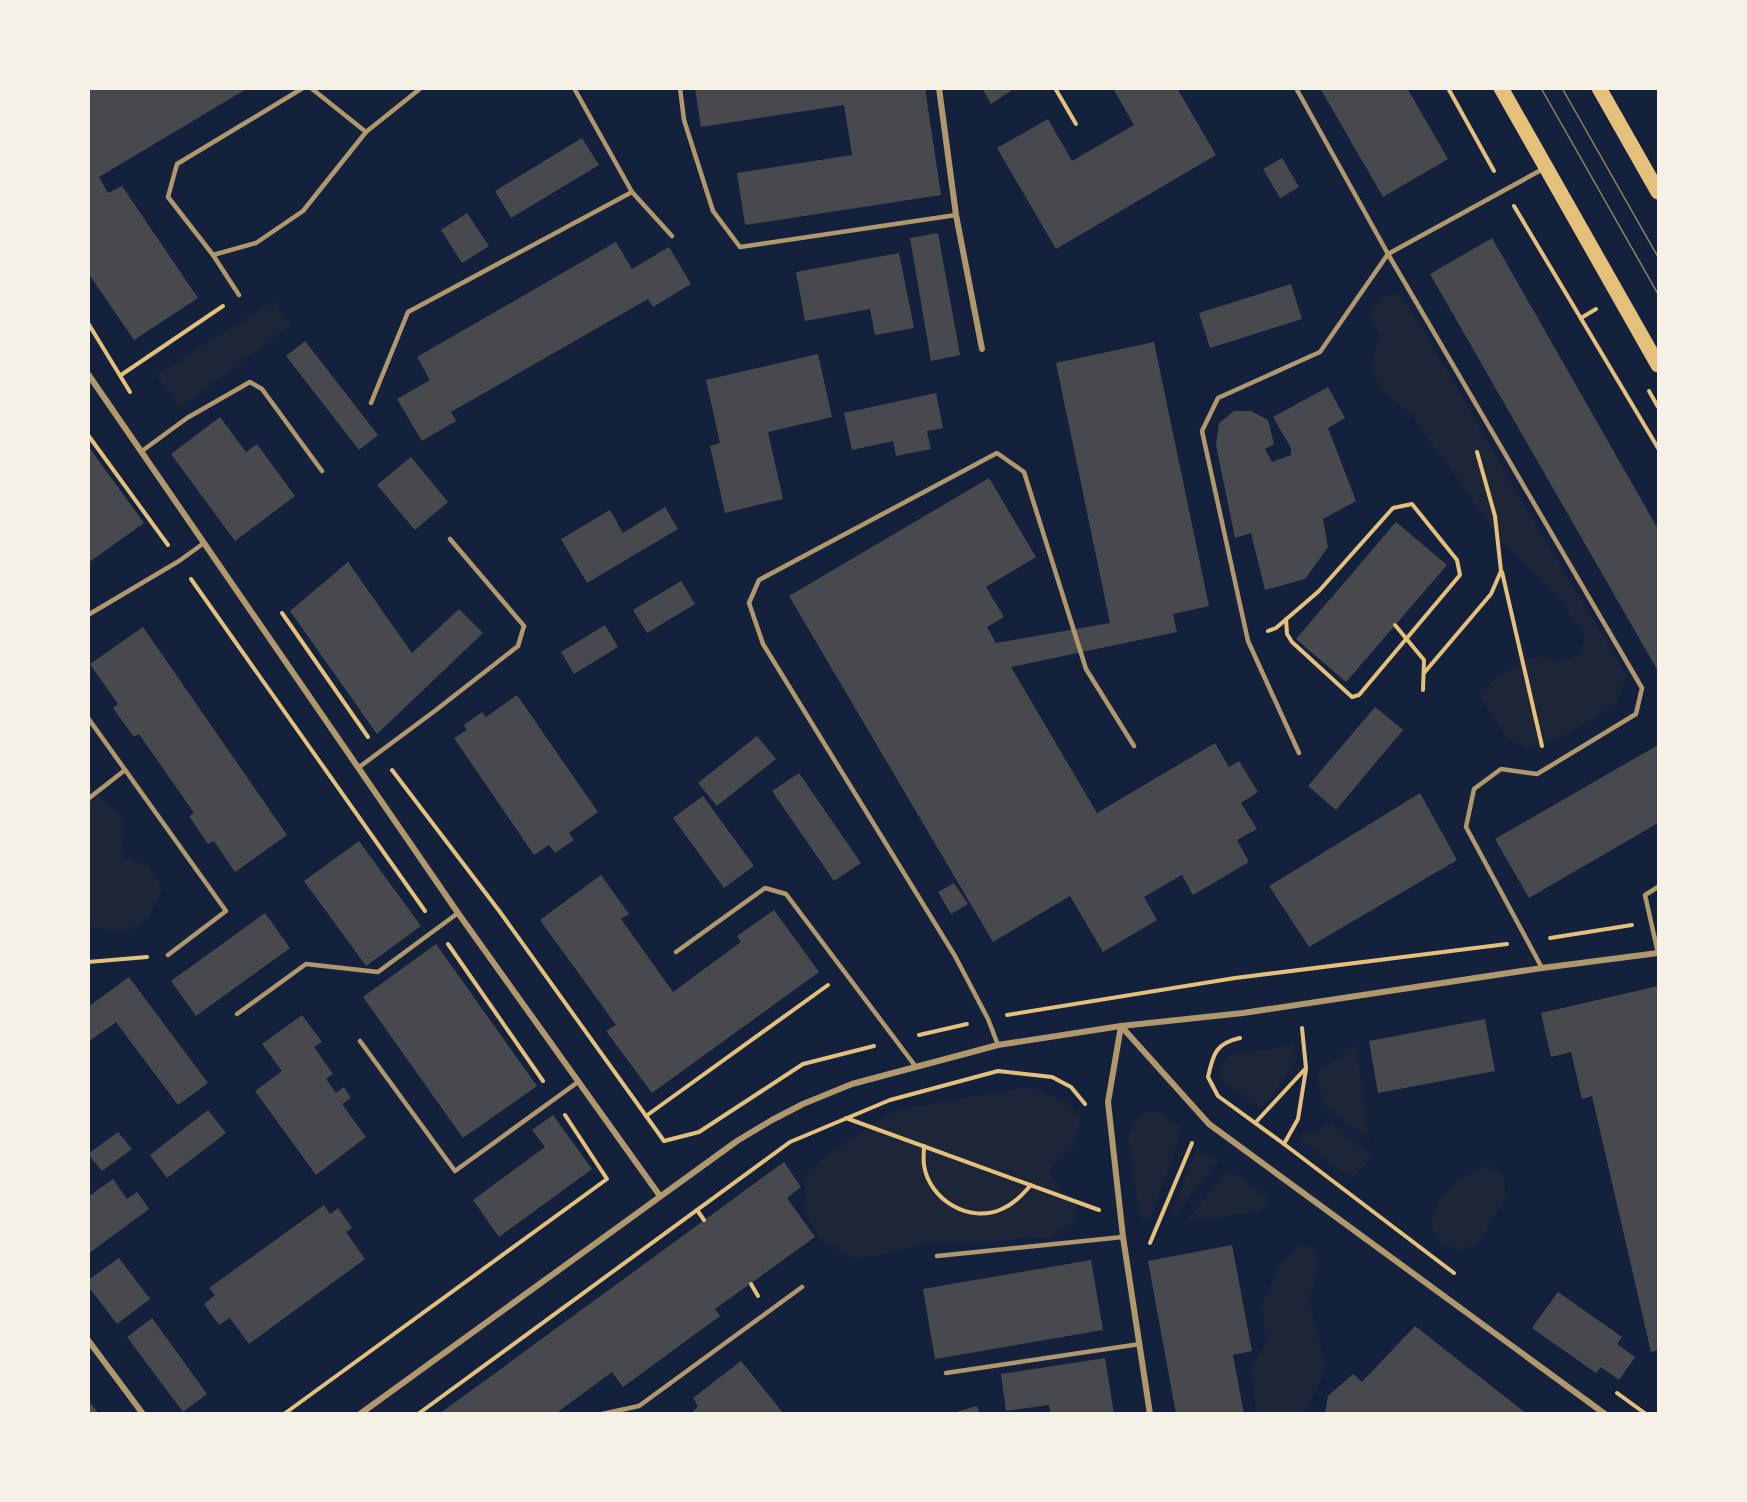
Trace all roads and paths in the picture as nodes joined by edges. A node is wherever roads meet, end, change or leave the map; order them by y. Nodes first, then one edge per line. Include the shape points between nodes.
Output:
1 (303, 88) edge
2 (310, 88) edge
3 (421, 88) edge
4 (574, 88) edge
5 (680, 88) edge
6 (939, 88) edge
7 (1055, 88) edge
8 (1296, 88) edge
9 (1448, 88) edge
10 (1501, 88) edge
11 (1599, 88) edge
12 (1077, 124) dead end
13 (366, 132) junction
14 (1546, 168) junction
15 (1504, 190) junction
16 (632, 192) junction
17 (1659, 192) edge
18 (956, 214) junction
19 (672, 236) dead end
20 (1388, 254) junction
21 (213, 255) junction
22 (239, 295) joint
23 (1654, 347) edge
24 (982, 349) dead end
25 (1659, 365) edge
26 (88, 374) edge
27 (121, 375) dead end
28 (371, 403) dead end
29 (88, 435) edge
30 (1659, 448) edge
31 (142, 451) junction
32 (1477, 451) dead end
33 (322, 471) dead end
34 (450, 539) dead end
35 (204, 543) junction
36 (179, 561) junction
37 (1502, 571) junction
38 (89, 615) edge
39 (1286, 619) junction
40 (1395, 625) dead end
41 (1407, 639) junction
42 (1248, 640) junction
43 (1424, 673) junction
44 (1423, 690) dead end
45 (88, 718) edge
46 (1134, 746) dead end
47 (1299, 753) dead end
48 (358, 768) junction
49 (1547, 768) junction
50 (125, 770) junction
51 (88, 799) edge
52 (1659, 887) edge
53 (458, 913) junction
54 (438, 929) junction
55 (676, 952) dead end
56 (1658, 953) edge
57 (168, 955) joint
58 (88, 962) edge
59 (1542, 968) junction
60 (845, 973) junction
61 (237, 1014) dead end
62 (1120, 1026) junction
63 (1302, 1028) dead end
64 (1248, 1036) dead end
65 (360, 1041) dead end
66 (998, 1046) junction
67 (916, 1067) junction
68 (1306, 1068) junction
69 (578, 1082) junction
70 (555, 1099) junction
71 (1087, 1107) dead end
72 (646, 1116) dead end
73 (846, 1118) junction
74 (1255, 1122) junction
75 (1192, 1143) dead end
76 (1284, 1144) junction
77 (924, 1146) junction
78 (1031, 1185) junction
79 (660, 1196) junction
80 (1102, 1200) dead end
81 (697, 1210) junction
82 (704, 1220) dead end
83 (1123, 1236) junction
84 (1150, 1243) dead end
85 (937, 1256) dead end
86 (1460, 1277) dead end
87 (802, 1287) dead end
88 (89, 1340) edge
89 (1140, 1344) junction
90 (946, 1373) dead end
91 (1609, 1387) dead end
92 (143, 1413) edge
93 (284, 1413) edge
94 (360, 1413) edge
95 (418, 1413) edge
96 (602, 1413) edge
97 (1150, 1413) edge
98 (1605, 1413) edge
99 (1646, 1413) edge

1 - 21 lane via 177,164 168,197
2 - 13 lane
3 - 13 lane
4 - 16 lane
5 - 18 lane via 684,120 713,211 740,247
6 - 18 street
7 - 12 path
8 - 20 lane
9 - 15 path
10 - 14 main road
11 - 17 main road
13 - 21 lane via 303,211 256,243
14 - 15 lane
14 - 23 main road
15 - 20 lane
15 - 30 path
16 - 19 lane
16 - 28 lane via 408,312
18 - 24 street
20 - 42 lane via 1320,352 1218,398 1202,432
20 - 49 lane via 1642,688 1636,714
21 - 22 lane
22 - 27 path
23 - 25 main road
26 - 31 street
29 - 36 path
31 - 33 lane via 187,418 250,382 262,389
31 - 35 street
32 - 37 path via 1495,516
34 - 48 lane via 524,626 518,646
35 - 36 lane
35 - 48 street
36 - 38 lane
36 - 54 path
37 - 43 path via 1491,594
37 - 49 path
39 - 41 path via 1292,642 1352,697 1359,695
39 - 41 path via 1318,591 1393,508 1412,504 1457,560 1460,575
39 - 42 path via 1276,628
40 - 41 path
41 - 43 path via 1424,660
42 - 47 lane
43 - 44 path
45 - 50 lane
46 - 66 lane via 1086,669 1024,472 997,453 759,580 749,603 763,644 955,956
48 - 53 street
49 - 59 lane via 1537,774 1501,769 1474,789 1466,827
50 - 51 lane
50 - 57 lane via 226,911
52 - 56 lane via 1644,895
53 - 54 lane
53 - 69 street
54 - 61 lane via 378,972 306,963
54 - 70 path
55 - 60 lane via 765,888 786,894
56 - 59 street
57 - 58 path
59 - 62 street via 1243,1013
60 - 67 lane
60 - 72 path
62 - 66 street
62 - 83 street via 1108,1102
62 - 98 street via 1209,1124
63 - 68 path
64 - 74 path via 1227,1041 1214,1054 1208,1077 1218,1096
65 - 70 lane via 455,1171
66 - 67 street
67 - 79 street via 852,1084 803,1104 737,1141
68 - 74 path
68 - 76 path via 1298,1119
69 - 70 lane
69 - 79 street
70 - 93 path via 607,1179
71 - 73 path via 1071,1087 1052,1077 998,1071 890,1100
73 - 77 path
73 - 81 path via 790,1142
74 - 76 path
75 - 84 path
76 - 86 path
77 - 78 path
77 - 78 path via 924,1166 931,1185 944,1200 961,1210 981,1214 1000,1210
78 - 80 path via 1103,1211
79 - 94 street
81 - 82 path
81 - 95 path
83 - 85 lane
83 - 89 street
87 - 96 lane via 639,1406
88 - 92 street
89 - 90 lane
89 - 97 street
91 - 99 path

